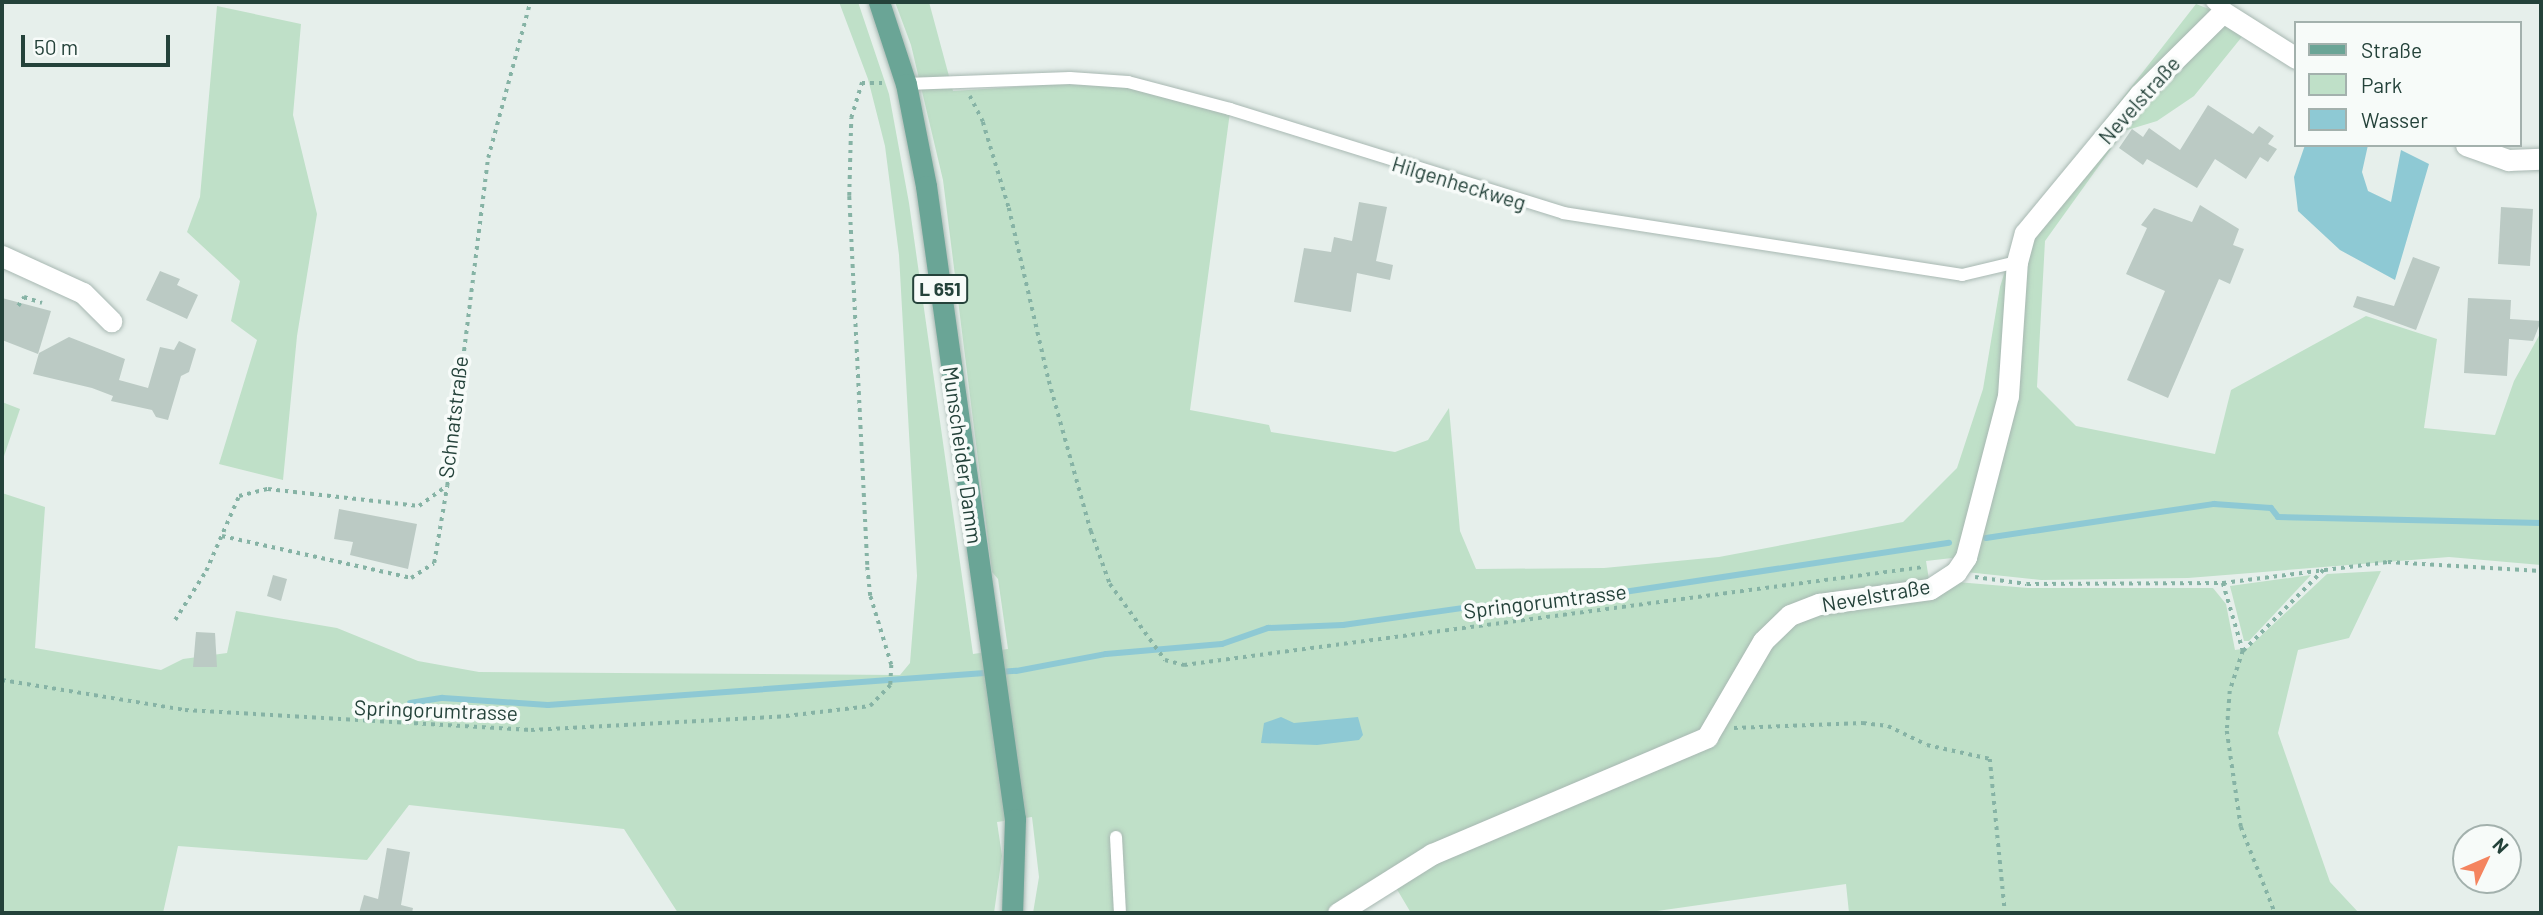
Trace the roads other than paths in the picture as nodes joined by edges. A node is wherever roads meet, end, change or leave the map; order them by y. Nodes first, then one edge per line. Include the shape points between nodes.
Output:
1 (879, 2) edge
2 (2217, 7) edge
3 (2294, 57) edge
4 (906, 84) junction
5 (2472, 147) edge
6 (2541, 159) edge
7 (2, 256) edge
8 (2017, 262) junction
9 (111, 321) dead end
10 (1116, 838) dead end
11 (1012, 913) edge
12 (1119, 913) edge
13 (1338, 913) edge

1 - 4 main road, Munscheider Damm / L 651
2 - 3 street, Nevelstraße
2 - 8 street, Nevelstraße via 2025,233
4 - 8 lane, Hilgenheckweg via 1092,79 1162,89 1487,193 1620,224 1962,275
4 - 11 main road, Munscheider Damm / L 651 via 926,186 1015,819
5 - 6 street via 2508,160
7 - 9 street via 83,293
8 - 13 street, Nevelstraße via 2008,396 1966,557 1955,572 1930,589 1818,604 1790,615 1763,641 1716,727 1700,740 1432,854
10 - 12 lane

